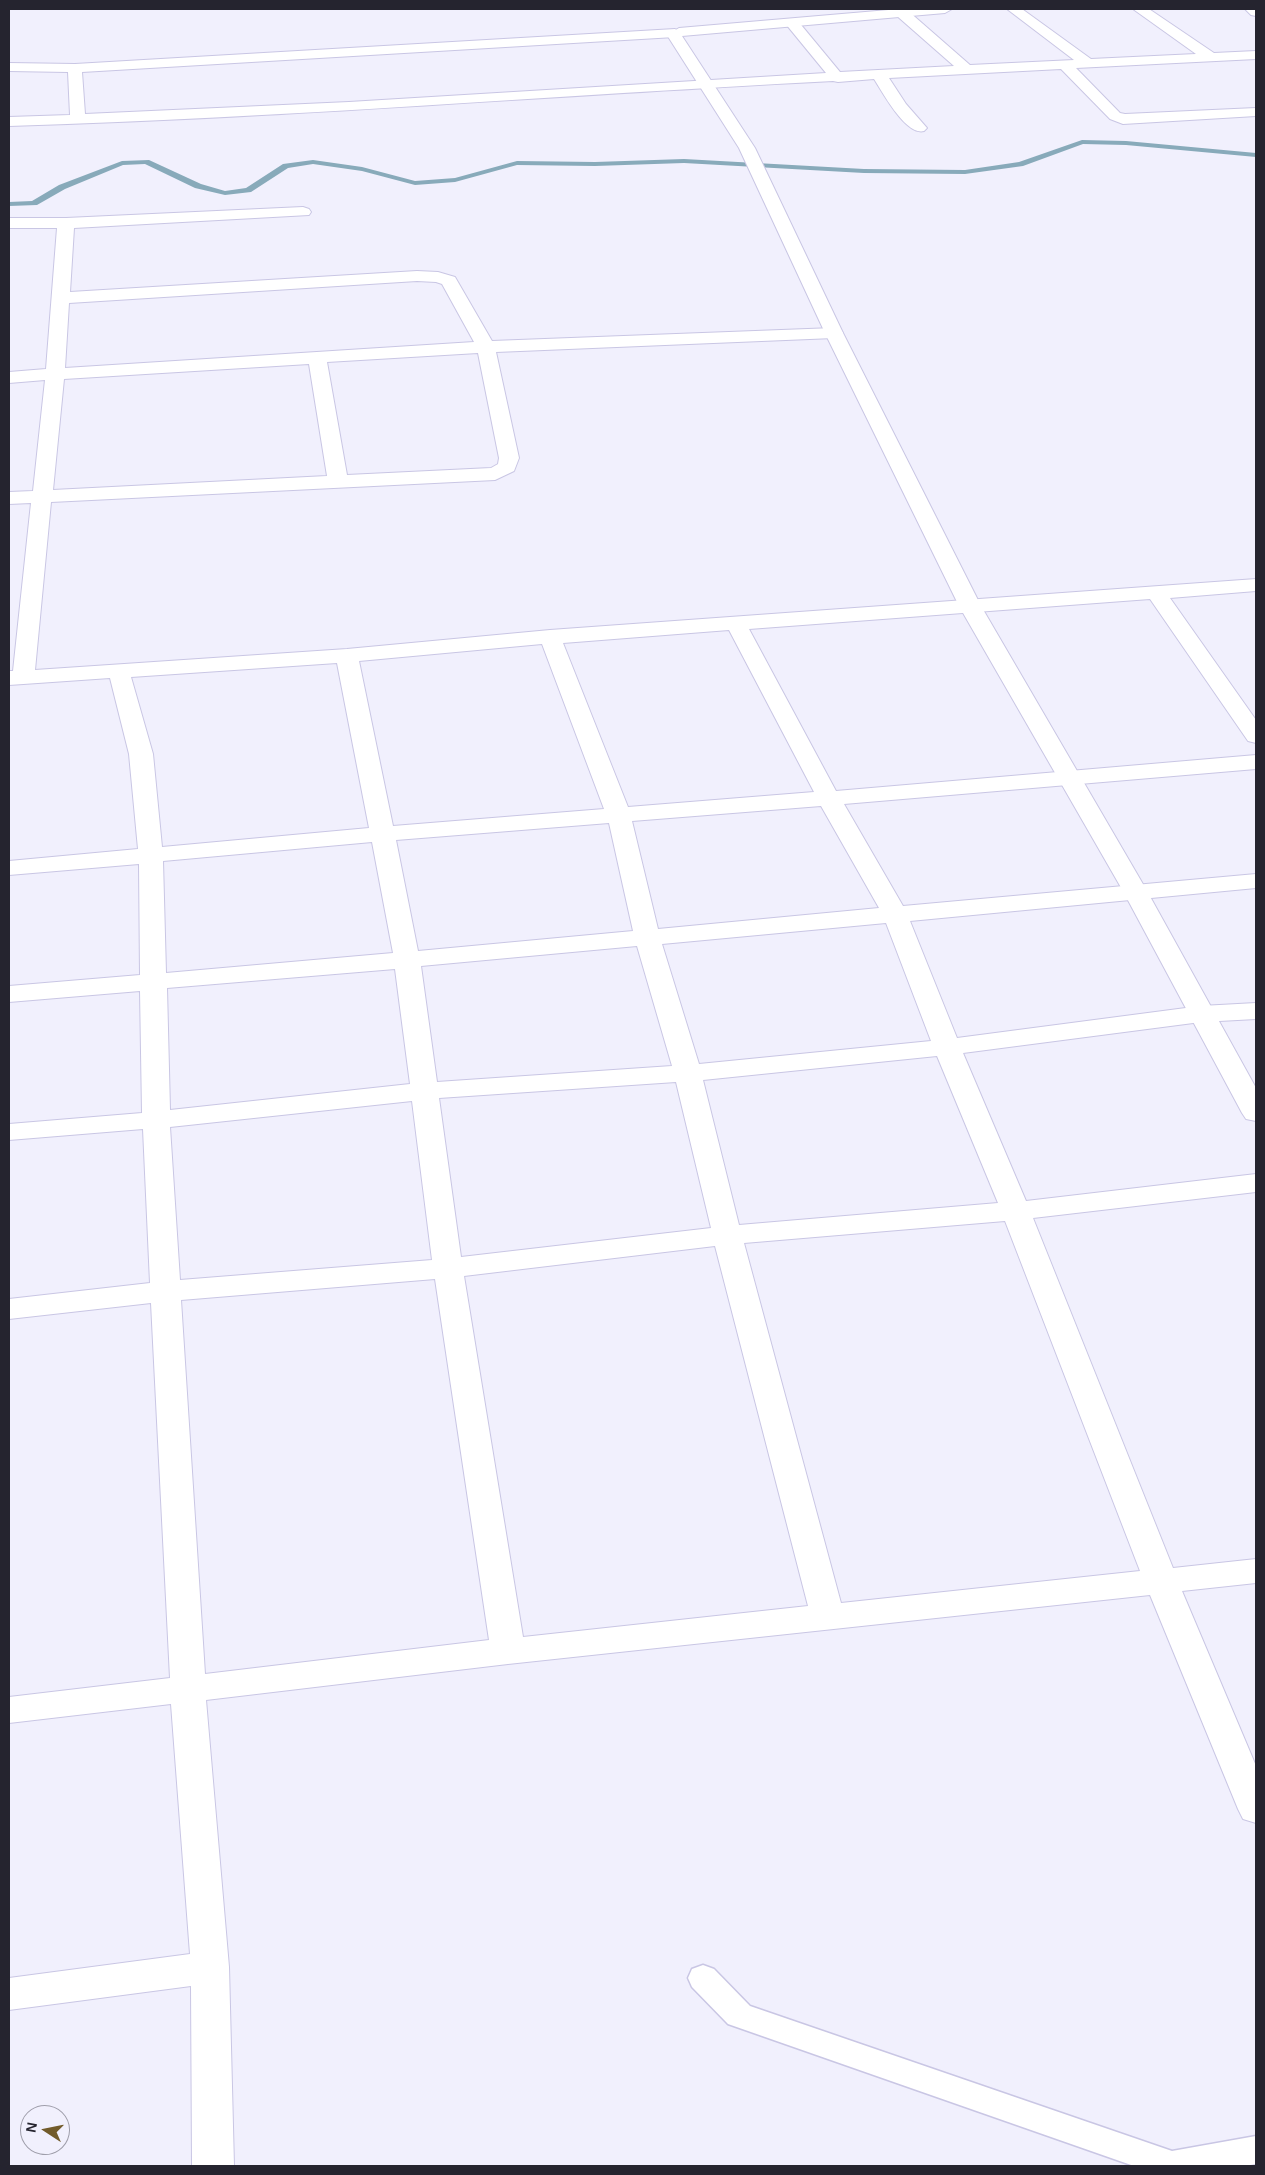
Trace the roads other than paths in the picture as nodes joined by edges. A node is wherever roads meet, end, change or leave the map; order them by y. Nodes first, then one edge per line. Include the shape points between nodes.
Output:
1 (945, 9) edge
2 (1014, 9) edge
3 (1140, 9) edge
4 (1252, 9) edge
5 (1256, 12) edge
6 (902, 13) junction
7 (792, 23) junction
8 (675, 33) junction
9 (1256, 56) edge
10 (1212, 58) junction
11 (1089, 64) junction
12 (1066, 66) junction
13 (9, 67) edge
14 (75, 68) junction
15 (967, 70) junction
16 (880, 76) junction
17 (838, 78) junction
18 (705, 83) junction
19 (1256, 112) edge
20 (78, 118) junction
21 (9, 122) edge
22 (919, 128) dead end
23 (303, 212) dead end
24 (9, 223) edge
25 (66, 224) junction
26 (62, 298) junction
27 (834, 333) junction
28 (486, 347) junction
29 (317, 358) junction
30 (55, 374) junction
31 (9, 377) edge
32 (338, 482) junction
33 (41, 497) junction
34 (9, 498) edge
35 (1256, 585) edge
36 (1156, 593) junction
37 (970, 606) junction
38 (736, 624) junction
39 (550, 637) junction
40 (347, 656) junction
41 (119, 672) junction
42 (16, 678) edge
43 (1256, 736) edge
44 (1256, 762) edge
45 (1072, 779) junction
46 (828, 797) junction
47 (619, 816) junction
48 (382, 834) junction
49 (151, 856) junction
50 (9, 868) edge
51 (1256, 881) edge
52 (1135, 891) junction
53 (895, 914) junction
54 (647, 937) junction
55 (407, 960) junction
56 (153, 983) junction
57 (9, 994) edge
58 (1256, 1012) edge
59 (1201, 1014) junction
60 (947, 1047) junction
61 (688, 1073) junction
62 (425, 1091) junction
63 (1256, 1113) edge
64 (156, 1120) junction
65 (9, 1132) edge
66 (1256, 1183) edge
67 (1016, 1211) junction
68 (727, 1235) junction
69 (448, 1268) junction
70 (167, 1291) junction
71 (9, 1309) edge
72 (1256, 1571) edge
73 (1161, 1582) junction
74 (828, 1617) junction
75 (508, 1651) junction
76 (188, 1690) junction
77 (9, 1710) edge
78 (1256, 1809) edge
79 (210, 1967) junction
80 (703, 1978) dead end
81 (9, 1994) edge
82 (1256, 2150) edge
83 (213, 2166) edge
84 (1170, 2166) edge

1 - 6 street
2 - 11 street
3 - 10 street
4 - 5 street
6 - 7 street
6 - 15 street
7 - 8 street
7 - 17 street
8 - 14 street
8 - 18 street
9 - 10 street
10 - 11 street
11 - 12 street
12 - 15 street
12 - 19 street via 1115,116 1123,119
13 - 14 street
14 - 20 street
15 - 16 street
16 - 17 street
16 - 22 street via 900,107
17 - 18 street
18 - 20 street via 349,106
18 - 27 street via 747,148
20 - 21 street
23 - 25 street
24 - 25 street
25 - 26 street
26 - 28 street via 438,277 448,281
26 - 30 street
27 - 28 street
27 - 37 street
28 - 29 street
28 - 32 street via 509,458 507,467 495,474
29 - 30 street
29 - 32 street
30 - 31 street
30 - 33 street
32 - 33 street
33 - 34 street
33 - 42 street
35 - 36 street
36 - 37 street
36 - 43 street
37 - 38 street
37 - 45 street
38 - 39 street
38 - 46 street
39 - 40 street
39 - 47 street
40 - 41 street
40 - 48 street
41 - 42 street
41 - 49 street via 141,754
44 - 45 street
45 - 46 street
45 - 52 street
46 - 47 street
46 - 53 street
47 - 48 street
47 - 54 street
48 - 49 street
48 - 55 street
49 - 50 street
49 - 56 street
51 - 52 street
52 - 53 street
52 - 59 street
53 - 54 street
53 - 60 street
54 - 55 street
54 - 61 street
55 - 56 street
55 - 62 street
56 - 57 street
56 - 64 street
58 - 59 street
59 - 60 street
59 - 63 street
60 - 61 street
60 - 67 street
61 - 62 street
61 - 68 street
62 - 64 street
62 - 69 street
64 - 65 street
64 - 70 street
66 - 67 street
67 - 68 street
67 - 73 street
68 - 69 street
68 - 74 street
69 - 70 street
69 - 75 street
70 - 71 street
70 - 76 street
72 - 73 street
73 - 74 street
73 - 78 street
74 - 75 street
75 - 76 street
76 - 77 street
76 - 79 street
79 - 81 street
79 - 83 street
80 - 84 lane via 740,2015
82 - 84 lane

